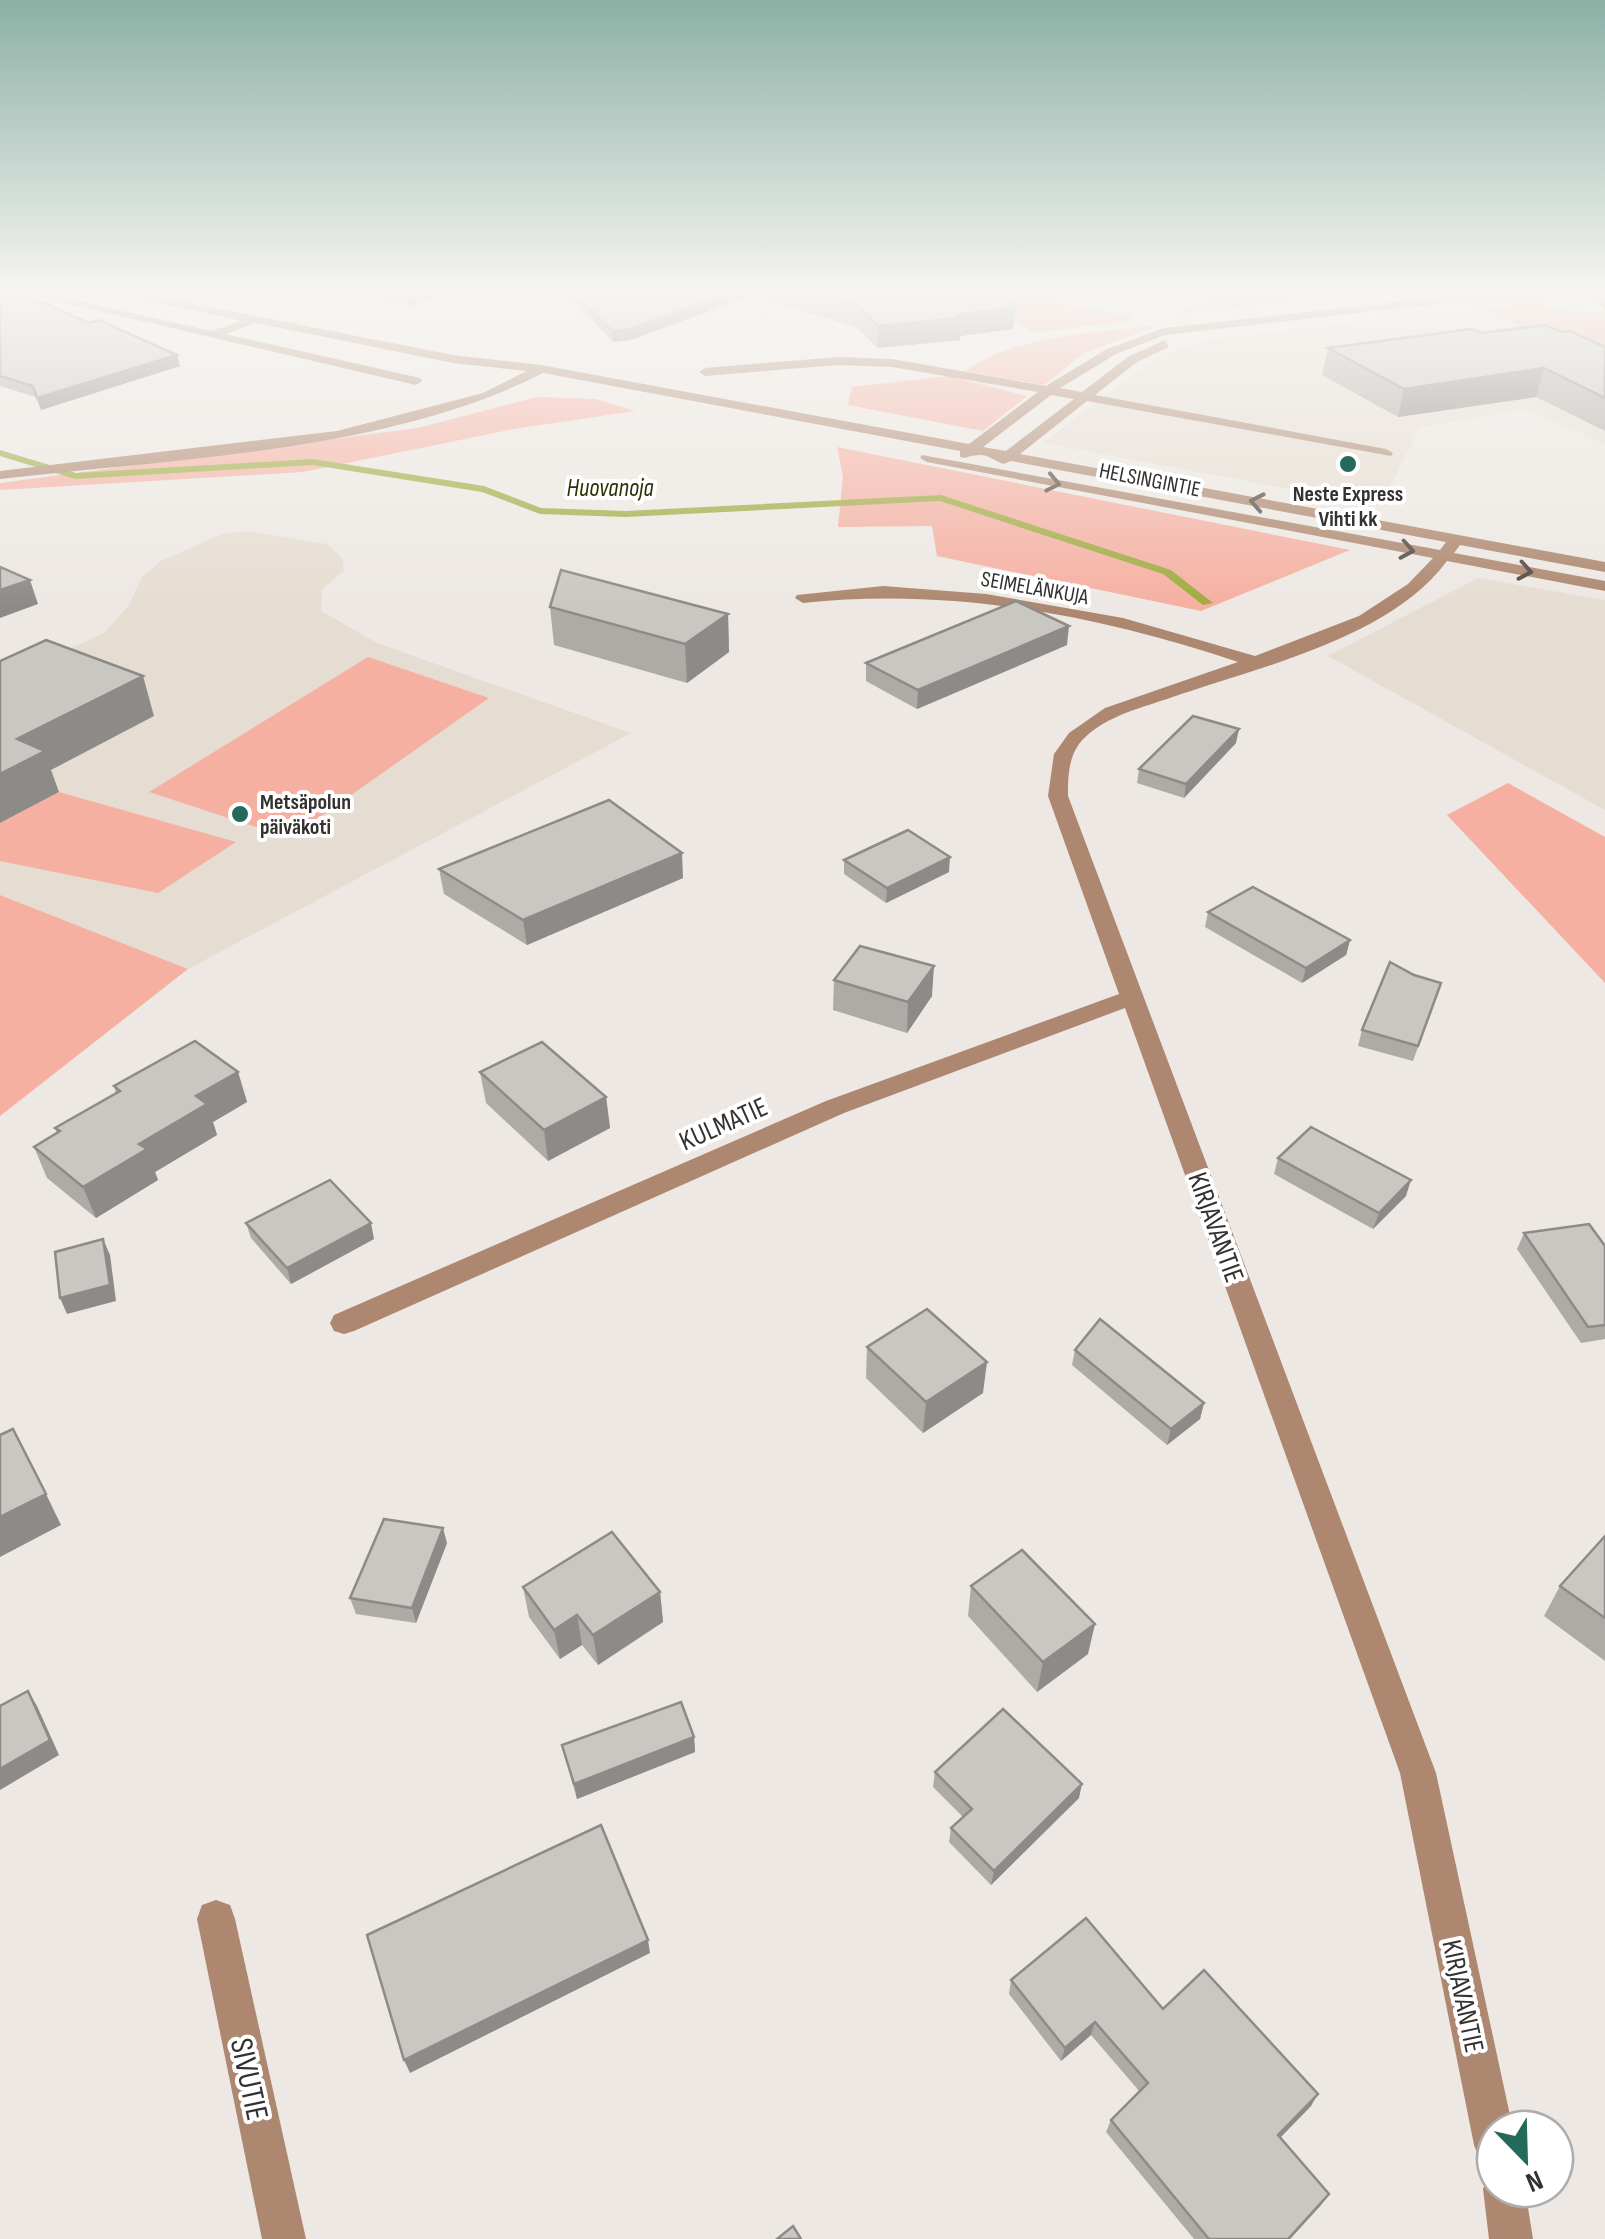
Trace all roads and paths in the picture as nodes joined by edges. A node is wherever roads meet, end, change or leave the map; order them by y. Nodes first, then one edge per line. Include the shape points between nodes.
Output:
1 (482, 397) edge
2 (681, 397) edge
3 (1043, 397) edge
4 (1088, 397) edge
5 (1091, 397) edge
6 (734, 414) junction
7 (972, 448) junction
8 (1386, 454) dead end
9 (1010, 456) junction
10 (953, 463) junction
11 (986, 470) junction
12 (0, 475) edge
13 (1450, 548) junction
14 (1605, 568) edge
15 (1605, 586) edge
16 (803, 598) dead end
17 (1255, 662) junction
18 (1133, 997) junction
19 (344, 1322) dead end
20 (216, 1919) dead end
21 (1488, 2109) edge
22 (1507, 2209) edge
23 (284, 2239) edge
24 (1511, 2239) edge

1 - 12 street via 337,435
2 - 6 street, HELSINGINTIE
3 - 7 street
4 - 9 street
5 - 8 street
6 - 7 street, HELSINGINTIE
6 - 10 street, HELSINGINTIE
7 - 9 street, HELSINGINTIE
7 - 10 street
9 - 11 street
13 -> 9 street, HELSINGINTIE
10 - 11 street, HELSINGINTIE
11 -> 13 street, HELSINGINTIE
13 - 14 street, HELSINGINTIE
13 -> 15 street, HELSINGINTIE
13 - 17 street, KIRJAVANTIE via 1402,600 1363,624
16 - 17 street, SEIMELÄNKUJA via 891,591 989,600 1182,637
17 - 18 street, KIRJAVANTIE via 1111,712 1076,734 1058,762 1058,796
18 - 19 street, KULMATIE via 835,1107
18 - 21 street, KIRJAVANTIE via 1418,1772
20 - 23 street, SIVUTIE
22 - 24 street

